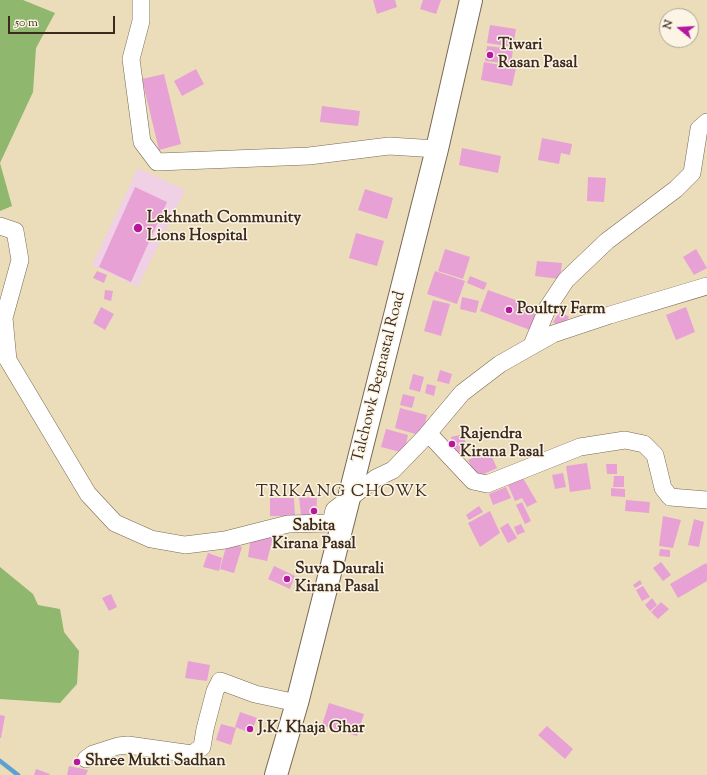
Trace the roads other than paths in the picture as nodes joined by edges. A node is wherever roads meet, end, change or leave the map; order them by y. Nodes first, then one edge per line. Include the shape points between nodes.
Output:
1 (141, 0) edge
2 (471, 0) edge
3 (707, 122) edge
4 (436, 149) junction
5 (0, 226) edge
6 (707, 286) edge
7 (532, 345) junction
8 (428, 433) junction
9 (349, 498) junction
10 (707, 500) edge
11 (297, 703) junction
12 (86, 759) dead end
13 (276, 775) edge

1 - 4 street via 142,21 130,59 142,142 157,162 309,156 388,146
2 - 4 main road, Talchowk Begnastal Road
3 - 7 street via 700,129 692,173 676,189 607,241 566,280 548,307
4 - 9 main road, Talchowk Begnastal Road
5 - 9 street via 15,231 20,260 4,318 8,360 88,494 115,523 151,539 185,545 225,540 288,524 331,523 334,510
6 - 7 street via 553,334
7 - 8 street via 500,364 462,393
8 - 9 street via 393,470 376,478
8 - 10 street via 473,481 487,484 580,447 626,440 644,444 655,455 663,488 670,497
9 - 11 main road, Talchowk Begnastal Road
11 - 12 street via 255,694 220,681 215,691 202,747 192,754 118,746
11 - 13 main road, Talchowk Begnastal Road

